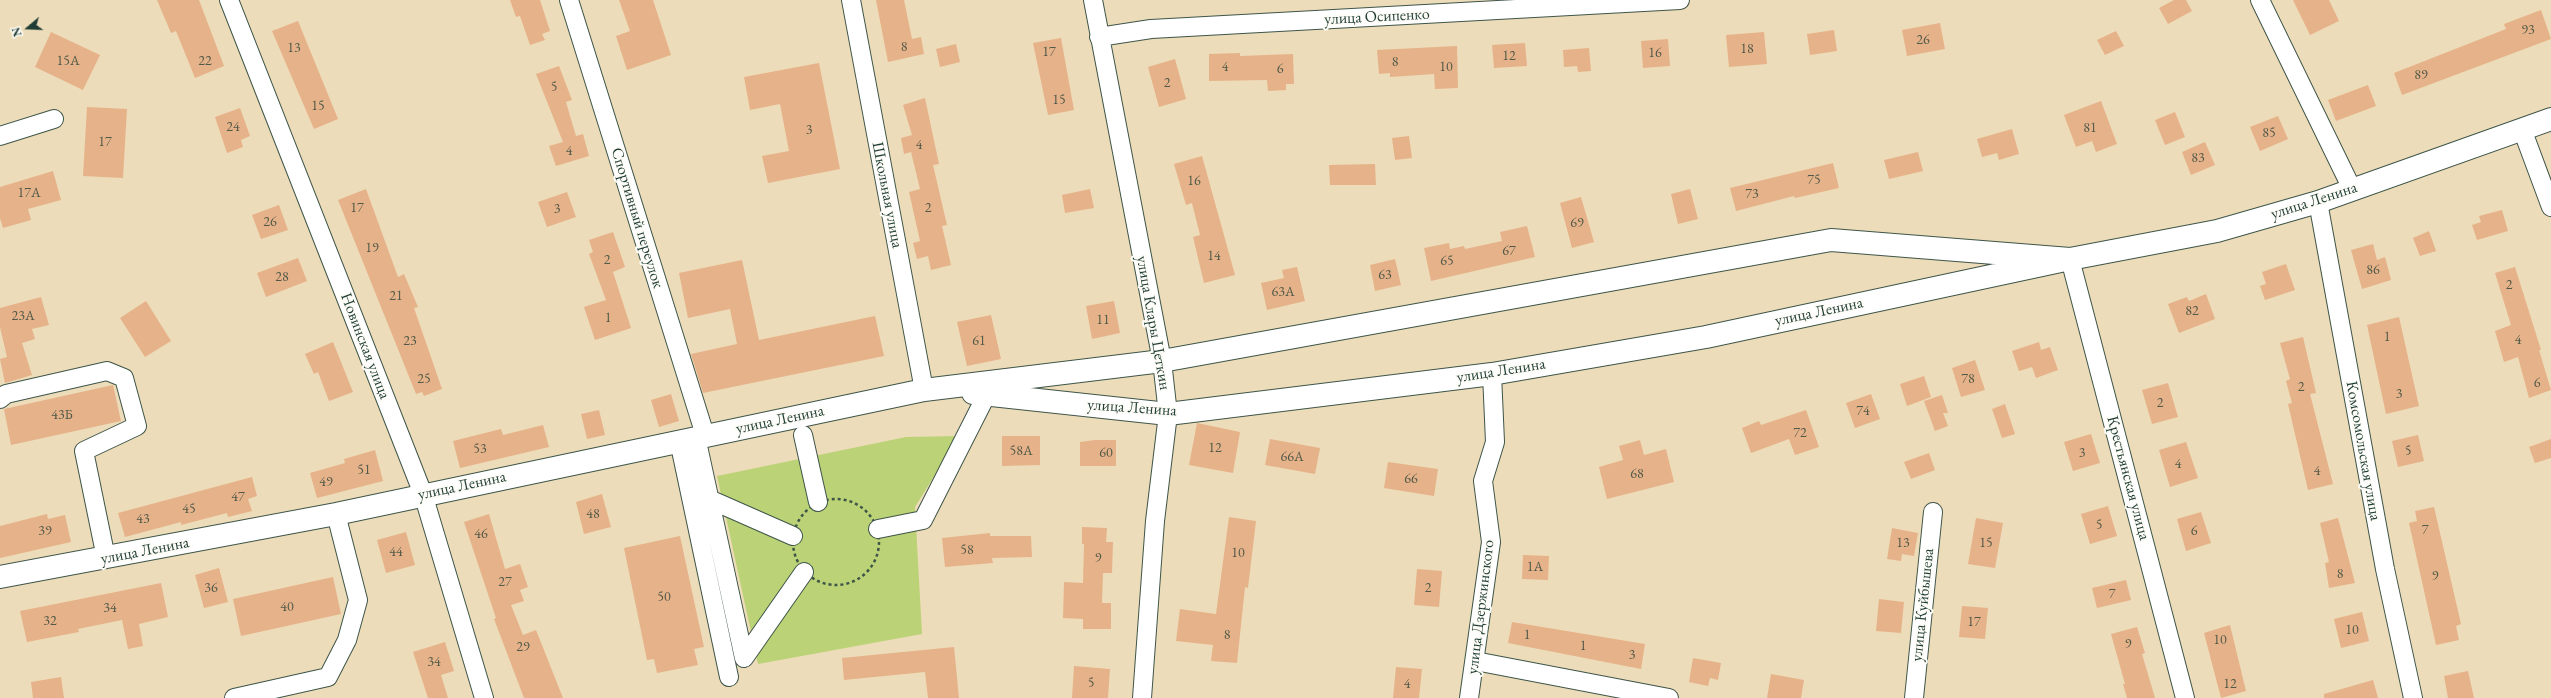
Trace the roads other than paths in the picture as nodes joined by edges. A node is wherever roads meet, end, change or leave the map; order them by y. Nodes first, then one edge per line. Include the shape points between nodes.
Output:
1 (229, 0) edge
2 (569, 0) edge
3 (851, 0) edge
4 (1093, 0) edge
5 (1680, 0) edge
6 (2260, 0) edge
7 (1099, 37) junction
8 (54, 119) dead end
9 (2551, 119) edge
10 (2522, 129) junction
11 (0, 136) edge
12 (2352, 189) junction
13 (2318, 202) junction
14 (2551, 207) edge
15 (2070, 259) junction
16 (1162, 361) junction
17 (1492, 374) junction
18 (924, 390) junction
19 (987, 394) junction
20 (0, 399) edge
21 (1168, 414) junction
22 (803, 435) dead end
23 (693, 438) junction
24 (423, 494) junction
25 (709, 499) junction
26 (818, 502) road end
27 (1933, 512) dead end
28 (336, 514) junction
29 (878, 529) road end
30 (793, 536) road end
31 (106, 558) junction
32 (804, 572) road end
33 (0, 577) edge
34 (1475, 661) junction
35 (729, 677) dead end
36 (234, 698) edge
37 (484, 698) edge
38 (1142, 698) edge
39 (1469, 698) edge
40 (1669, 698) edge
41 (1914, 698) edge
42 (2185, 698) edge
43 (2413, 698) edge

1 - 24 street, Новинская улица
2 - 23 street, Спортивный переулок
3 - 18 street, Школьная улица
4 - 7 street, улица Клары Цеткин
5 - 7 street, улица Осипенко via 1150,29
6 - 12 street
7 - 16 street, улица Клары Цеткин
8 - 11 street
9 - 10 main road, улица Ленина
10 - 12 main road, улица Ленина
10 - 14 street
12 - 13 main road, улица Ленина
13 - 15 main road, улица Ленина via 2217,231
13 - 43 street, Комсомольская улица via 2384,569
15 - 16 main road, улица Ленина via 1831,240
15 - 17 main road, улица Ленина via 1706,336
15 - 42 street, Крестьянская улица
16 - 18 main road, улица Ленина
16 - 21 street, улица Клары Цеткин
17 - 21 main road, улица Ленина
17 - 34 street, улица Дзержинского via 1495,442 1483,481 1491,542
18 - 19 main road, улица Ленина
18 - 23 main road, улица Ленина
19 - 21 main road, улица Ленина
19 - 29 street via 923,520
20 - 31 street via 6,394 106,372 124,378 137,426 84,451
21 - 38 street, улица Клары Цеткин via 1155,521
22 - 26 street
23 - 24 main road, улица Ленина
23 - 25 street
23 - 35 street
24 - 28 main road, улица Ленина
24 - 37 street, Новинская улица
25 - 30 street
25 - 32 street via 744,658
27 - 41 street, улица Куйбышева
28 - 31 main road, улица Ленина
28 - 36 street via 358,600 347,640 328,677
31 - 33 main road, улица Ленина
34 - 39 street, улица Дзержинского
34 - 40 street

